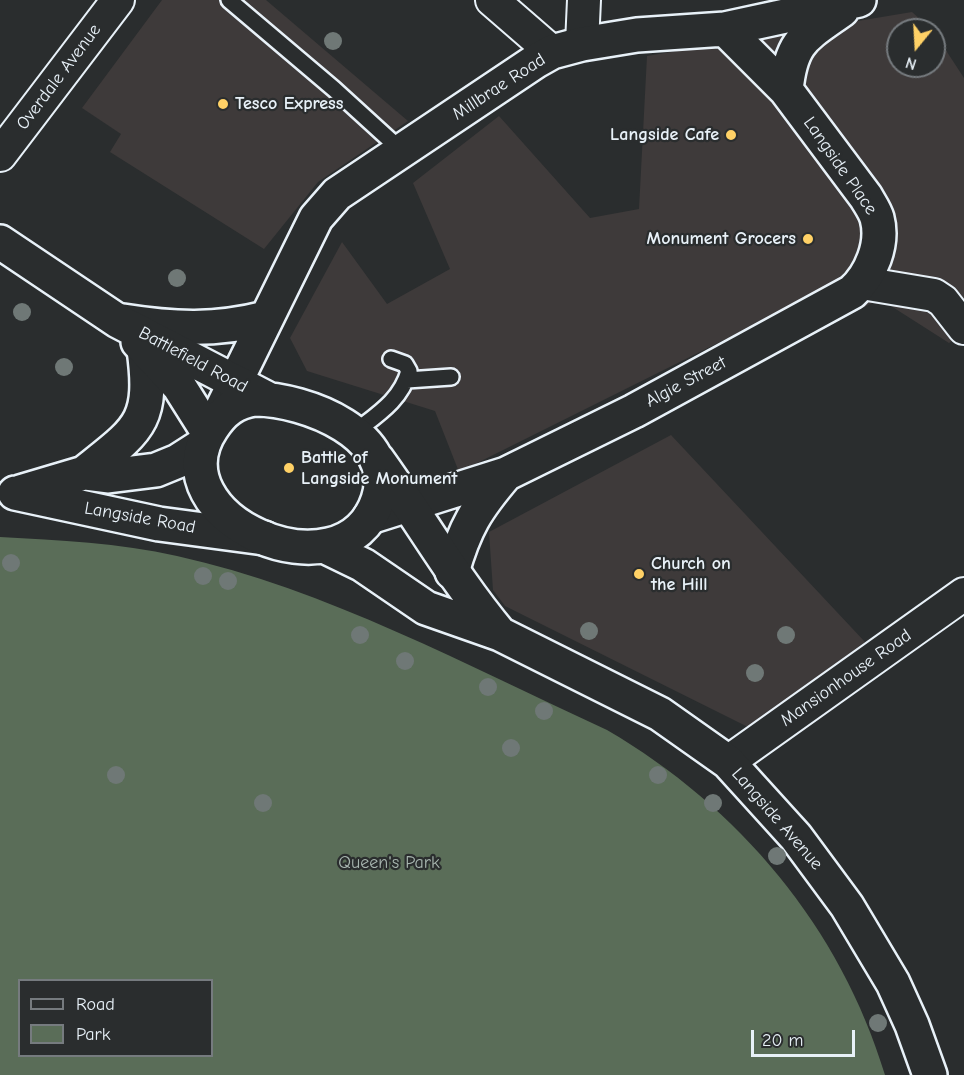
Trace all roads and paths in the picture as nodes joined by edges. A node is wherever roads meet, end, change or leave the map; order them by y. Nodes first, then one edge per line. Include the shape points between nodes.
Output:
1 (118, 0) edge
2 (229, 0) edge
3 (492, 0) edge
4 (584, 0) edge
5 (856, 1) edge
6 (724, 29) junction
7 (567, 48) junction
8 (786, 90) junction
9 (402, 151) junction
10 (0, 155) edge
11 (0, 242) edge
12 (862, 283) junction
13 (266, 318) junction
14 (118, 321) junction
15 (964, 328) edge
16 (144, 349) junction
17 (391, 359) dead end
18 (451, 377) dead end
19 (407, 380) junction
20 (236, 383) junction
21 (268, 399) junction
22 (355, 432) junction
23 (209, 434) junction
24 (376, 458) junction
25 (84, 473) junction
26 (506, 474) junction
27 (8, 494) edge
28 (409, 504) junction
29 (370, 517) junction
30 (266, 538) junction
31 (328, 548) junction
32 (452, 572) junction
33 (964, 594) edge
34 (500, 634) junction
35 (728, 762) junction
36 (930, 1075) edge

1 - 10 street, Overdale Avenue
2 - 9 lane
3 - 7 street
4 - 7 street
5 - 6 street, Millbrae Road
5 - 8 street via 803,38 788,65
6 - 7 street, Millbrae Road via 637,35
6 - 8 street, Langside Place
7 - 9 street, Millbrae Road
8 - 12 street, Langside Place via 877,217 876,251
9 - 13 street, Millbrae Road via 338,194 316,218
11 - 14 street, Battlefield Road
12 - 15 street via 934,295
12 - 26 street, Algie Street via 634,411
13 - 14 street via 233,327 199,329
13 - 20 street, Millbrae Road
14 - 16 street, Battlefield Road
14 - 20 street, Battlefield Road
16 - 23 street, Battlefield Road via 179,387
16 - 25 street via 148,379 144,416 134,431
17 - 19 lane via 405,364 410,371
18 - 19 lane
19 - 22 lane via 386,408
20 - 21 street, Battlefield Road
20 - 23 street, Millbrae Road
21 - 22 street via 315,413
21 - 23 street via 231,406
22 - 24 street
23 - 25 street, Langside Road via 178,461 156,470 108,476
23 - 30 street via 202,473 207,491 228,519
24 - 28 street, Langside Avenue
24 - 29 street via 382,481
25 - 27 street, Langside Road
26 - 28 street, Algie Street
26 - 32 street, Algie Street via 465,529
27 - 30 street, Langside Road via 159,524
28 - 29 street, Algie Street
28 - 32 street, Langside Avenue
29 - 31 street via 344,541
30 - 31 street via 307,548
31 - 34 street, Langside Avenue via 363,565 426,608
32 - 34 street, Langside Avenue
33 - 35 street, Mansionhouse Road
34 - 35 street, Langside Avenue via 660,714
35 - 36 street, Langside Avenue via 796,837 847,906 892,983

